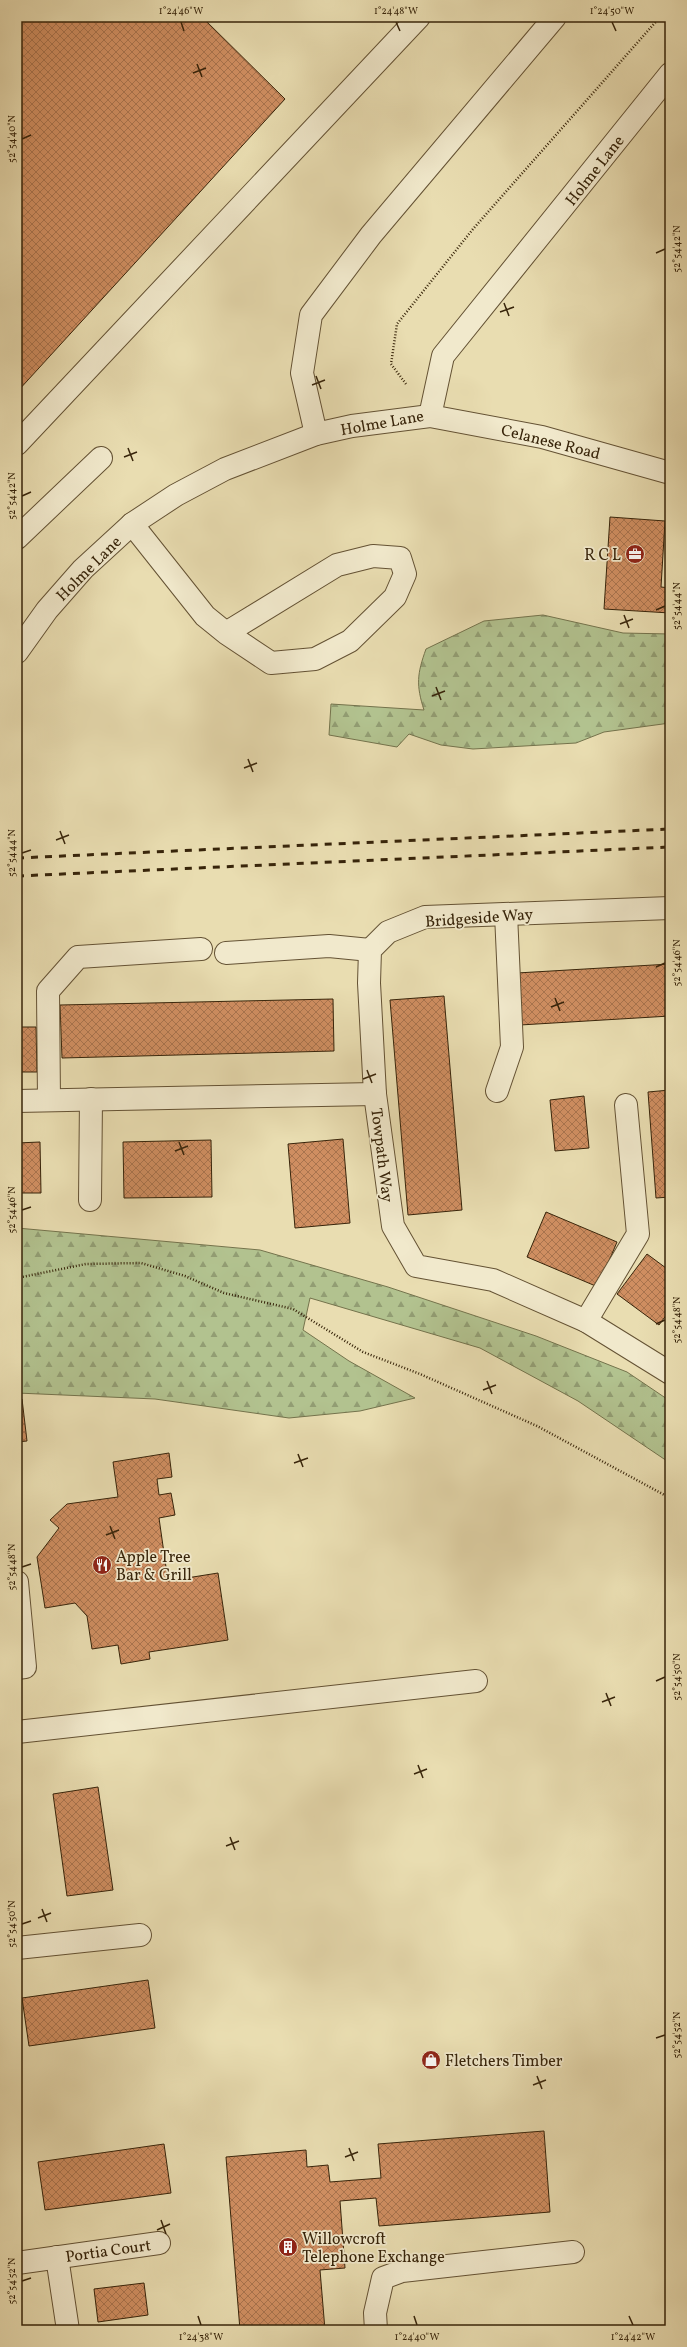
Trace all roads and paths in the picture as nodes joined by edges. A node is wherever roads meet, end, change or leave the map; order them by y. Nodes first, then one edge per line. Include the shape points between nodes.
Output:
1 (419, 17) edge
2 (555, 17) edge
3 (660, 17) edge
4 (670, 74) edge
5 (430, 416) junction
6 (316, 434) junction
7 (17, 444) edge
8 (101, 458) dead end
9 (670, 473) edge
10 (132, 524) junction
11 (17, 538) edge
12 (226, 633) junction
13 (17, 652) edge
14 (670, 908) edge
15 (506, 914) junction
16 (201, 949) dead end
17 (370, 950) junction
18 (226, 953) dead end
19 (497, 1091) dead end
20 (375, 1094) junction
21 (91, 1099) junction
22 (49, 1100) junction
23 (17, 1101) edge
24 (626, 1105) dead end
25 (90, 1200) dead end
26 (17, 1278) edge
27 (586, 1321) junction
28 (670, 1373) edge
29 (670, 1498) edge
30 (17, 1582) edge
31 (17, 1668) edge
32 (476, 1681) dead end
33 (17, 1732) edge
34 (140, 1936) dead end
35 (17, 1948) edge
36 (159, 2243) dead end
37 (573, 2252) dead end
38 (57, 2257) junction
39 (17, 2263) edge
40 (375, 2322) edge
41 (68, 2330) edge

1 - 7 street
2 - 6 street via 371,235 311,315 302,373
3 - 5 path via 473,229 397,324 391,364
4 - 5 street, Holme Lane via 443,356
5 - 6 street, Holme Lane via 352,426
5 - 9 street, Celanese Road via 542,437
6 - 10 street, Holme Lane via 225,469 176,495
8 - 11 street
10 - 12 street via 205,616
10 - 13 street, Holme Lane via 83,569 47,610
12 - 12 street via 337,565 373,556 400,558 405,574 395,597 350,641 314,659 271,663
14 - 15 street, Bridgeside Way
15 - 17 street, Bridgeside Way via 425,918 388,932
15 - 19 street via 512,1047
16 - 22 street via 78,957 48,991
17 - 18 street via 329,946
17 - 20 street via 369,983
20 - 21 street, Towpath Way
20 - 27 street, Towpath Way via 393,1226 416,1266 493,1280
21 - 22 street, Towpath Way
21 - 25 street
22 - 23 street, Towpath Way
24 - 27 street via 638,1234
26 - 29 path via 86,1264 140,1262 185,1276 224,1293 293,1309 363,1352 420,1374 537,1426
27 - 28 street, Towpath Way
30 - 31 street via 25,1667
32 - 33 street
34 - 35 street
36 - 38 street, Portia Court
37 - 40 street via 402,2271 383,2278
38 - 39 street, Portia Court
38 - 41 street, Portia Court

